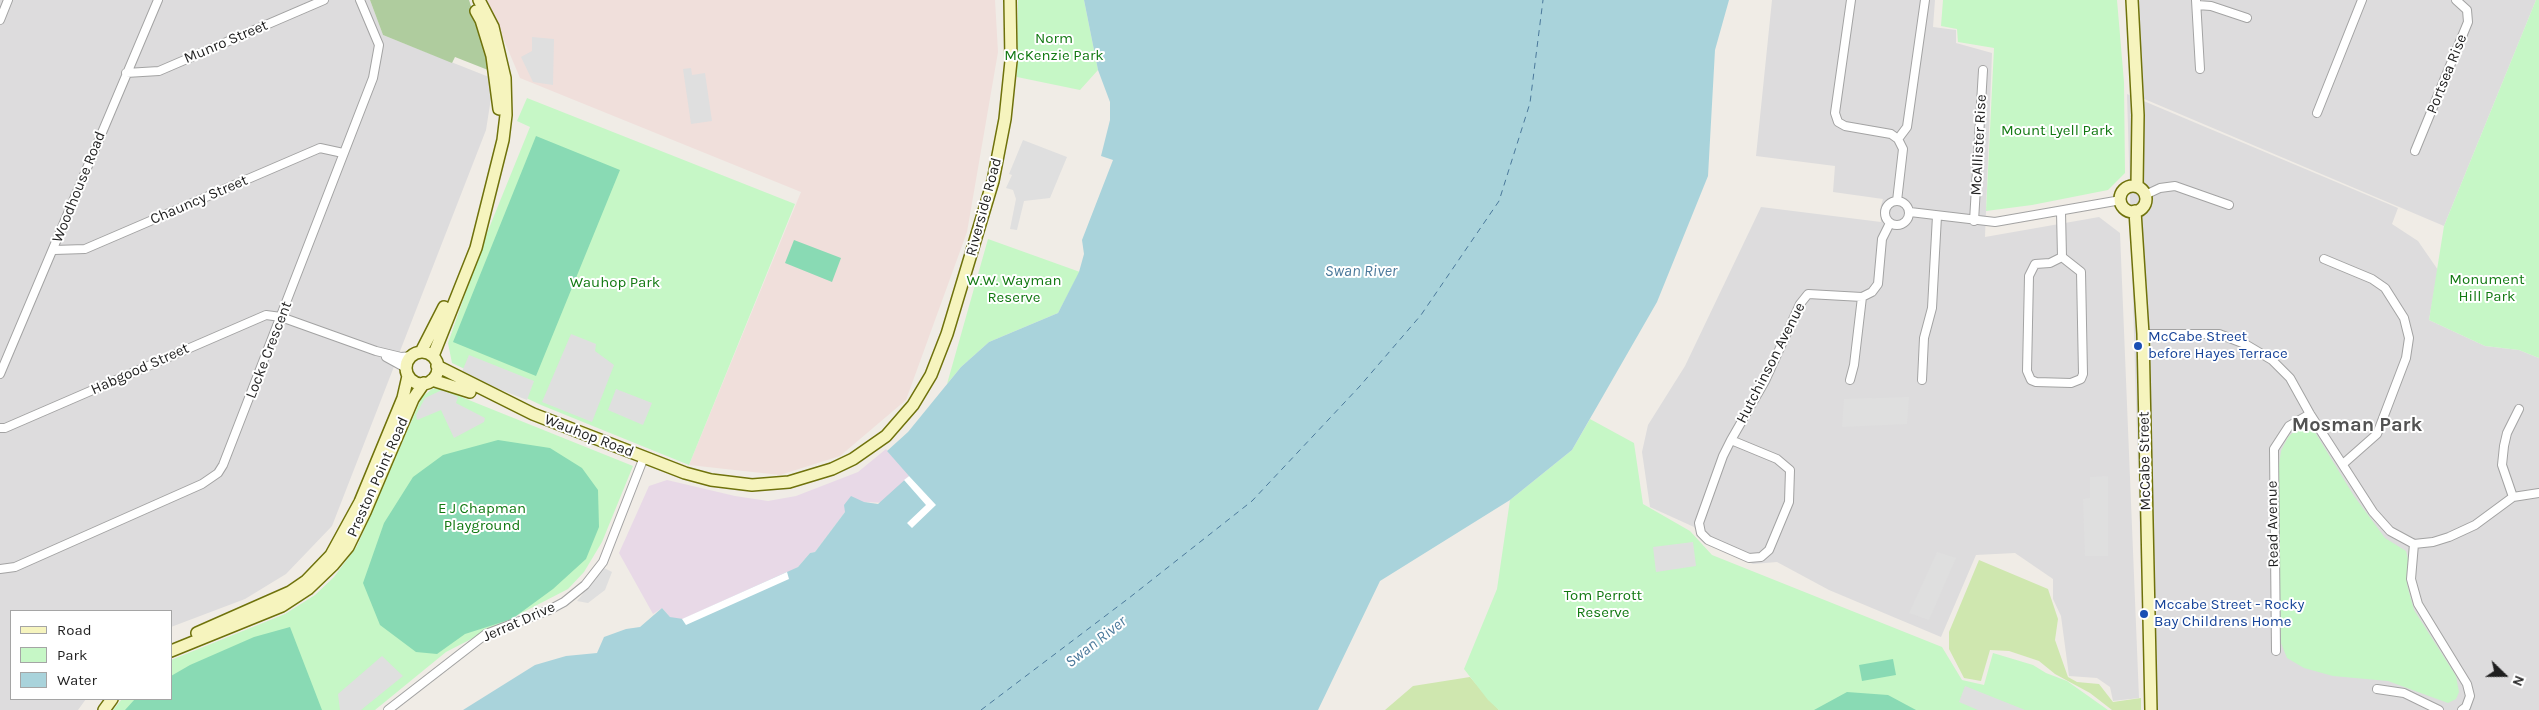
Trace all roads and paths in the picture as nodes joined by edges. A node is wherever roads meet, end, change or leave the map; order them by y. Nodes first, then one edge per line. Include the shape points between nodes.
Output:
1 (8, 0) edge
2 (158, 0) edge
3 (324, 0) edge
4 (360, 0) edge
5 (472, 0) edge
6 (479, 0) edge
7 (1010, 0) edge
8 (1851, 0) edge
9 (1924, 0) edge
10 (2132, 0) edge
11 (2362, 0) edge
12 (2456, 0) edge
13 (2197, 2) edge
14 (2247, 18) dead end
15 (0, 20) edge
16 (2200, 69) dead end
17 (1983, 70) dead end
18 (126, 74) junction
19 (2317, 113) dead end
20 (1898, 138) junction
21 (2415, 151) dead end
22 (343, 153) junction
23 (2137, 186) junction
24 (2146, 195) junction
25 (1897, 200) junction
26 (2120, 200) junction
27 (2229, 205) dead end
28 (1910, 212) junction
29 (2061, 212) junction
30 (2135, 212) junction
31 (1937, 216) junction
32 (1974, 220) junction
33 (1890, 223) junction
34 (54, 250) junction
35 (2062, 257) junction
36 (2324, 258) dead end
37 (1862, 296) junction
38 (281, 317) junction
39 (2143, 334) junction
40 (376, 352) junction
41 (4, 353) edge
42 (416, 354) junction
43 (435, 361) junction
44 (407, 372) junction
45 (0, 374) edge
46 (1850, 380) dead end
47 (1922, 380) dead end
48 (428, 382) junction
49 (2519, 409) dead end
50 (533, 414) junction
51 (2310, 414) junction
52 (0, 428) edge
53 (1731, 440) junction
54 (644, 458) junction
55 (2343, 464) junction
56 (2539, 492) edge
57 (2513, 497) junction
58 (2414, 544) junction
59 (0, 569) edge
60 (172, 644) edge
61 (172, 651) edge
62 (2276, 651) dead end
63 (2377, 689) dead end
64 (388, 710) edge
65 (2151, 710) edge
66 (2438, 710) edge
67 (2462, 710) edge

1 - 15 street
2 - 18 street, Woodhouse Road
3 - 18 street, Munro Street via 159,71
4 - 22 street, Locke Crescent via 379,45 373,78
5 - 42 street via 492,56 499,101 496,140 472,236 436,326
6 - 43 street via 493,27 505,78 506,115 476,248
7 - 54 street, Riverside Road via 1011,61 1005,119 993,181 948,334 931,375 913,404 886,436 853,459 789,482 752,485 711,480
8 - 20 street via 1834,114 1845,126
9 - 20 street via 1907,127
10 - 23 street via 2138,115
11 - 19 street
12 - 21 street, Portsea Rise via 2467,10 2468,22
13 - 14 street
13 - 16 street
17 - 32 street, McAllister Rise
18 - 34 street, Woodhouse Road
20 - 25 street via 1903,149
22 - 34 street, Chauncy Street via 320,148 85,249
22 - 38 street, Locke Crescent
23 - 24 street
23 - 26 street via 2125,189
24 - 27 street via 2160,188 2175,186
24 - 30 street via 2143,207
25 - 28 street via 1907,205
25 - 33 street via 1886,209
26 - 29 street
26 - 30 street via 2127,210
28 - 31 street
28 - 33 street via 1902,225
29 - 32 street via 1996,222
29 - 35 street
30 - 39 street, McCabe Street
31 - 32 street
31 - 47 street via 1932,308 1924,338
33 - 37 street via 1882,239 1878,284 1872,292
34 - 41 street, Woodhouse Road
35 - 35 street via 2081,272 2083,374 2077,382 2042,383 2031,380 2027,371 2029,276 2035,264 2050,263
36 - 55 street via 2385,288 2404,318 2409,338 2406,358 2377,434
37 - 46 street
37 - 53 street, Hutchinson Avenue via 1808,294
38 - 40 street
38 - 52 street, Habgood Street via 266,315 257,318
38 - 59 street, Locke Crescent via 227,458 212,479 15,567
39 - 51 street via 2219,334 2245,344 2272,360 2290,378
39 - 65 street, McCabe Street
40 - 42 street via 401,357
40 - 44 street
41 - 45 street, Woodhouse Road
42 - 43 street
42 - 44 street
43 - 48 street via 436,375
43 - 50 street, Wauhop Road
44 - 48 street via 413,381
44 - 60 street, Preston Point Road via 403,398 360,502 331,555 306,581 290,592
48 - 50 street, Wauhop Road via 459,387
48 - 61 street, Preston Point Road via 412,399 365,512 348,547 333,565 308,589 282,606
49 - 57 street via 2506,433 2502,466
50 - 54 street, Wauhop Road
51 - 55 street
51 - 62 street, Read Avenue via 2289,426 2274,450
53 - 53 street, Hutchinson Avenue via 1699,523 1701,533 1708,540 1749,558 1761,556 1769,550 1789,502 1790,470 1777,459
54 - 64 street, Jerrat Drive via 603,562 585,585 549,610 486,634
55 - 58 street via 2373,512 2390,531
56 - 57 street
57 - 58 street via 2475,525 2433,542
58 - 67 street via 2411,579 2418,604 2467,684 2470,696
63 - 66 street via 2404,693

